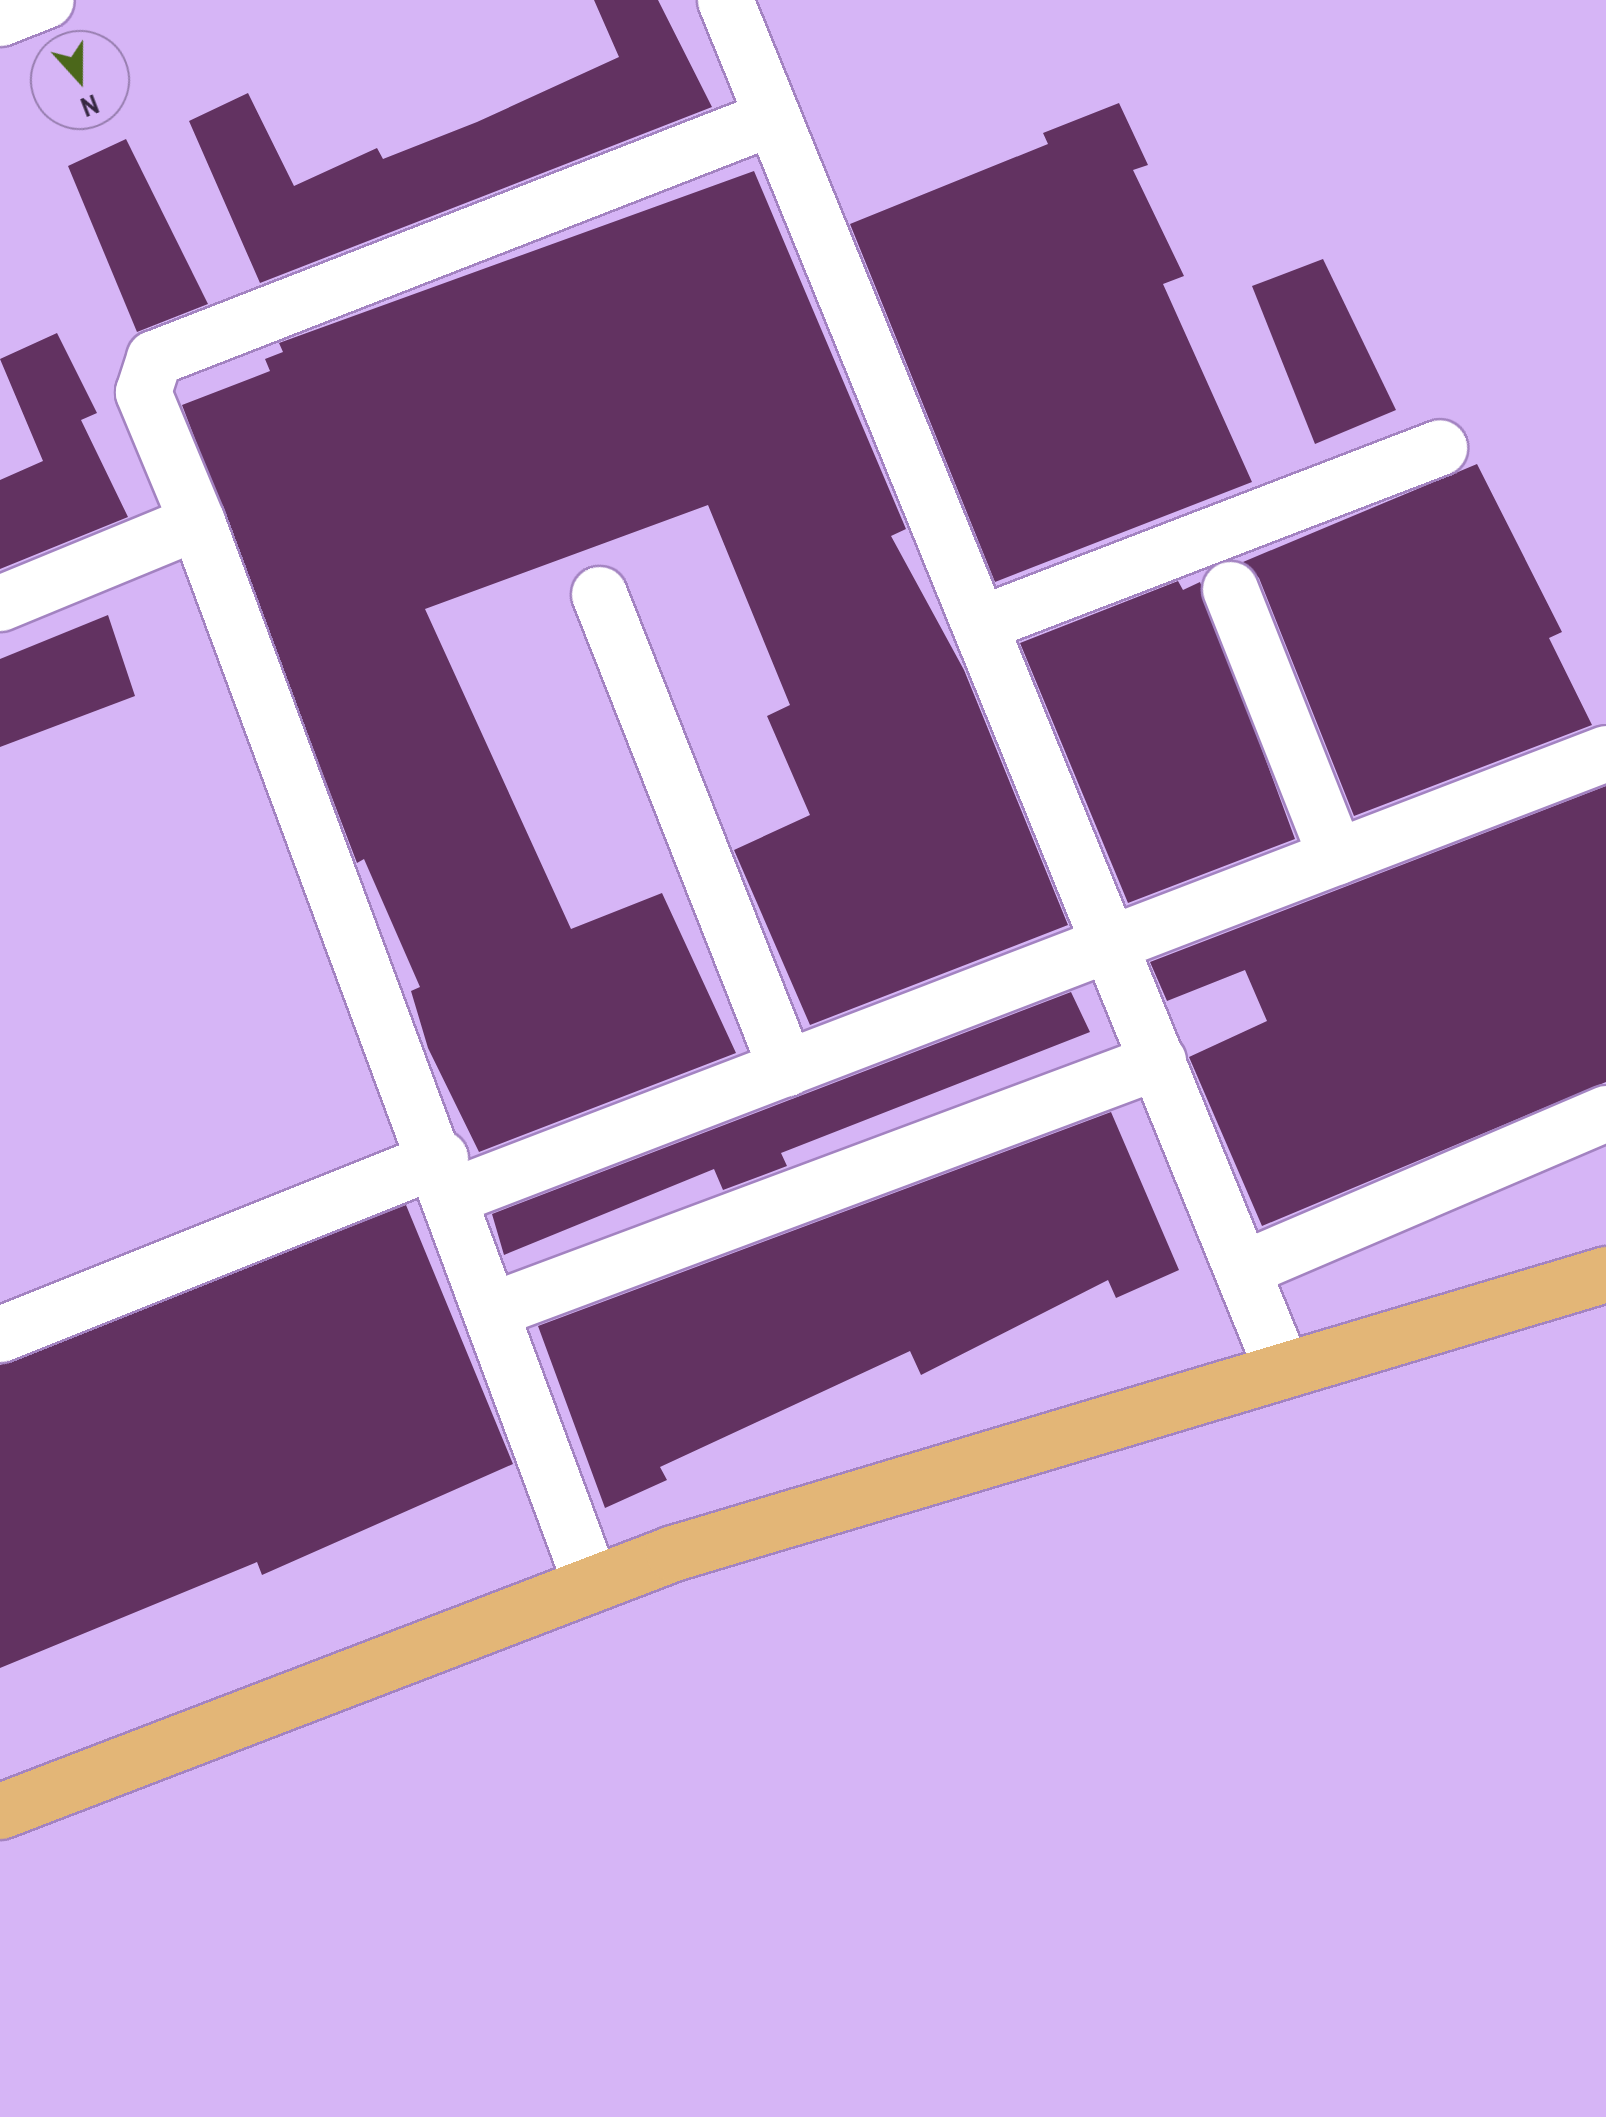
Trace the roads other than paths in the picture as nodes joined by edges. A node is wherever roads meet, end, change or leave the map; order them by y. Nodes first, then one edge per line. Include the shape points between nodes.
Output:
1 (46, 0) edge
2 (726, 0) edge
3 (0, 18) edge
4 (773, 118) junction
5 (1439, 447) dead end
6 (197, 522) junction
7 (1230, 588) dead end
8 (598, 594) dead end
9 (0, 603) edge
10 (980, 624) junction
11 (1606, 753) edge
12 (1336, 857) junction
13 (1110, 944) junction
14 (1158, 1061) junction
15 (786, 1068) junction
16 (1606, 1113) edge
17 (447, 1177) junction
18 (1242, 1268) junction
19 (1606, 1274) edge
20 (494, 1308) junction
21 (0, 1334) edge
22 (1282, 1369) junction
23 (590, 1581) junction
24 (0, 1811) edge

1 - 3 street
2 - 4 street
4 - 6 street via 154,358 144,392
4 - 10 street
5 - 10 street
6 - 9 street
6 - 17 street
7 - 12 street
8 - 15 street
10 - 13 street
11 - 12 street
12 - 13 street
13 - 14 street
13 - 15 street
14 - 18 street
14 - 20 street
15 - 17 street
16 - 18 street
17 - 20 street
17 - 21 street
18 - 22 street
19 - 22 main road
20 - 23 street
22 - 23 main road
23 - 24 main road

